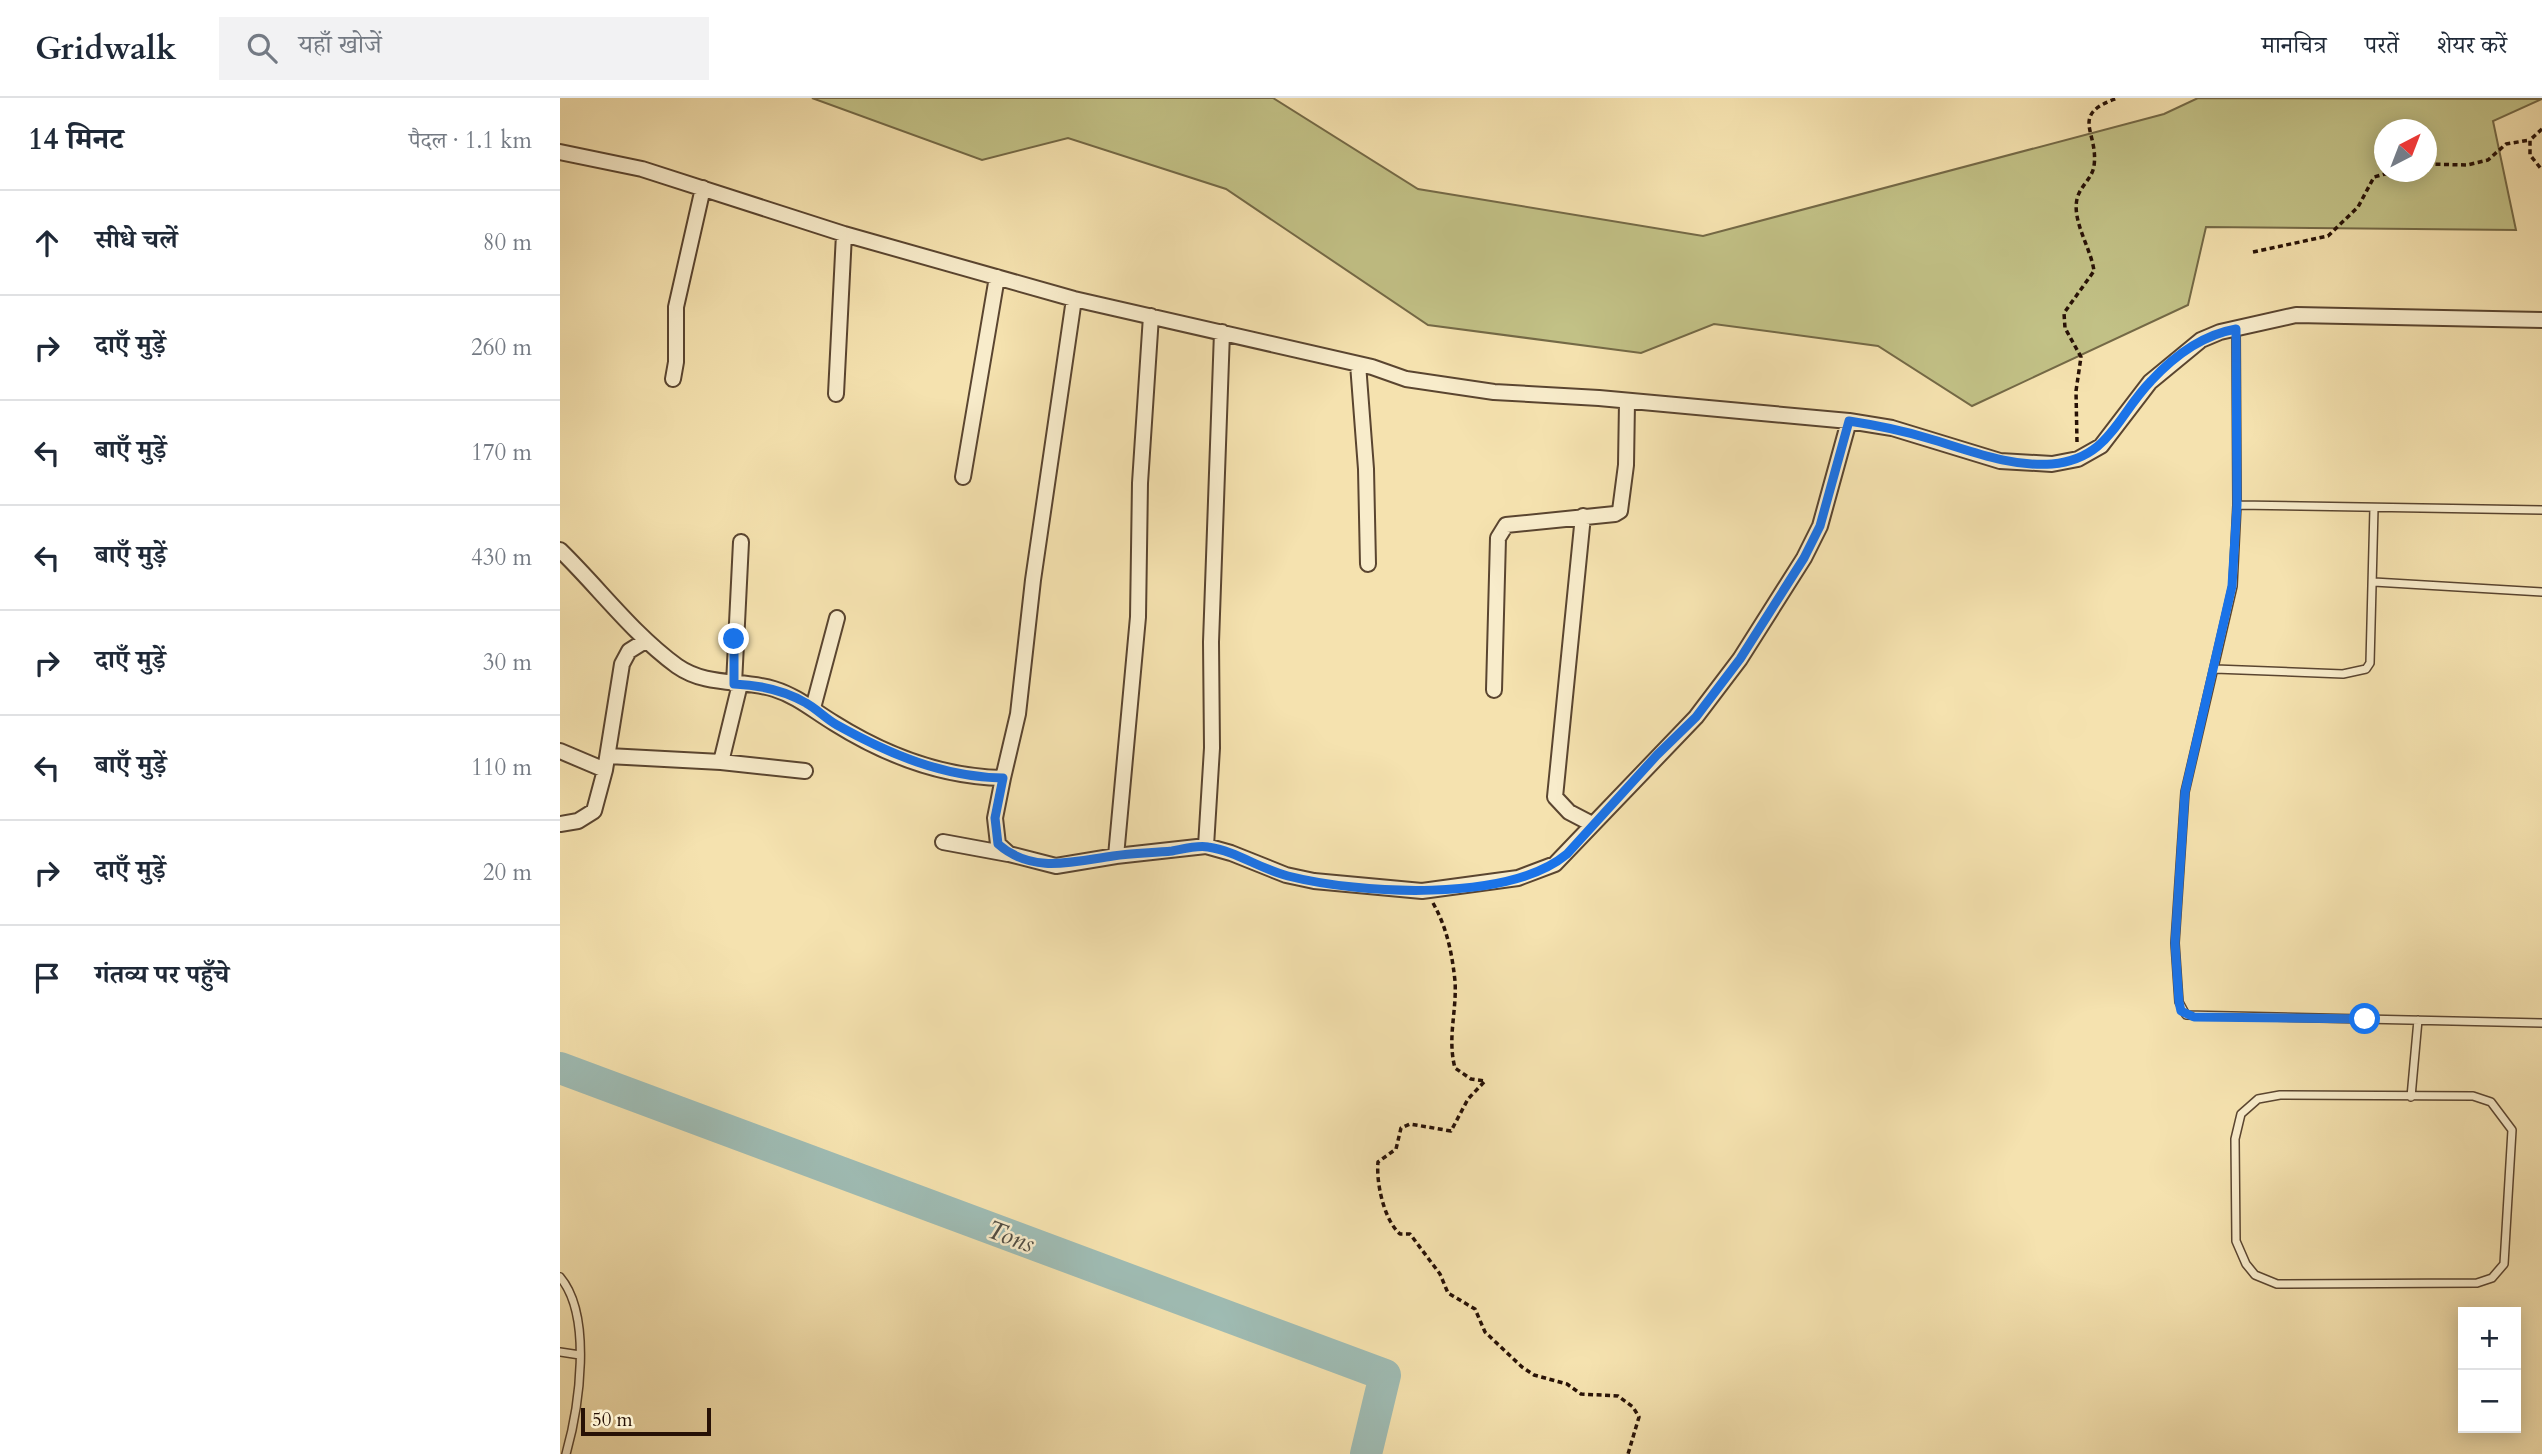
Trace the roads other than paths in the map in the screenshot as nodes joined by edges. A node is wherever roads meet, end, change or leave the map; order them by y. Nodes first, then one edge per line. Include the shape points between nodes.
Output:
1 (560, 152) edge
2 (703, 188) junction
3 (844, 234) junction
4 (998, 276) junction
5 (1073, 299) junction
6 (1151, 316) junction
7 (2542, 320) edge
8 (2236, 329) junction
9 (1222, 332) junction
10 (1358, 365) junction
11 (673, 379) dead end
12 (836, 394) dead end
13 (1627, 402) junction
14 (1849, 421) junction
15 (963, 477) dead end
16 (2237, 505) junction
17 (2374, 508) junction
18 (2542, 510) edge
19 (1583, 516) junction
20 (741, 542) dead end
21 (560, 551) edge
22 (1368, 564) dead end
23 (2374, 582) junction
24 (2542, 592) edge
25 (837, 618) dead end
26 (645, 640) junction
27 (2215, 669) junction
28 (737, 684) junction
29 (1494, 690) dead end
30 (813, 708) junction
31 (560, 751) edge
32 (721, 762) junction
33 (606, 763) junction
34 (806, 771) dead end
35 (1003, 778) junction
36 (560, 824) edge
37 (1592, 824) junction
38 (943, 842) dead end
39 (1206, 846) junction
40 (1009, 854) junction
41 (1116, 856) junction
42 (2418, 1020) junction
43 (2542, 1023) edge
44 (2411, 1097) junction
45 (560, 1277) edge
46 (560, 1352) edge
47 (580, 1355) junction
48 (566, 1454) edge

1 - 2 street via 642,169
2 - 3 street
2 - 11 street via 676,307
3 - 4 street
3 - 12 street
4 - 5 street
4 - 15 street
5 - 6 street
5 - 35 street via 1018,714
6 - 9 street
6 - 41 street via 1140,483 1138,617
7 - 8 street via 2296,315
8 - 14 street via 2201,340 2175,359 2150,382 2102,446 2078,459 2052,464 2000,461 1892,428
8 - 16 lane
9 - 10 street
9 - 39 street
10 - 13 street via 1406,379 1494,393
10 - 22 street
13 - 14 street
13 - 19 street via 1622,506 1615,514
14 - 37 street via 1830,498 1804,558 1716,694
16 - 17 lane
16 - 27 lane via 2232,586
17 - 18 lane
17 - 23 lane
19 - 29 street via 1506,524 1502,529
19 - 37 street via 1555,797 1569,812
20 - 28 street
21 - 26 street
23 - 24 lane
23 - 27 lane via 2370,663 2359,673
25 - 30 street
26 - 28 street via 680,668 716,683
26 - 33 street via 629,651 622,664
27 - 42 lane via 2185,792 2175,943 2181,1011 2194,1017
28 - 30 street via 774,689
28 - 32 street
30 - 35 street via 879,748 938,770
31 - 33 street
32 - 33 street
32 - 34 street
33 - 36 street via 594,811 578,821
35 - 40 street via 995,818 998,844
37 - 39 street via 1555,864 1490,883 1422,891 1314,881
38 - 40 street
39 - 41 street
40 - 41 street via 1056,866
42 - 43 lane
42 - 44 lane
44 - 44 lane via 2473,1096 2491,1102 2512,1130 2504,1264 2492,1278 2477,1283 2277,1284 2255,1275 2236,1241 2235,1139 2241,1114 2258,1099 2280,1095
45 - 47 lane via 569,1287
46 - 47 lane
47 - 48 lane

